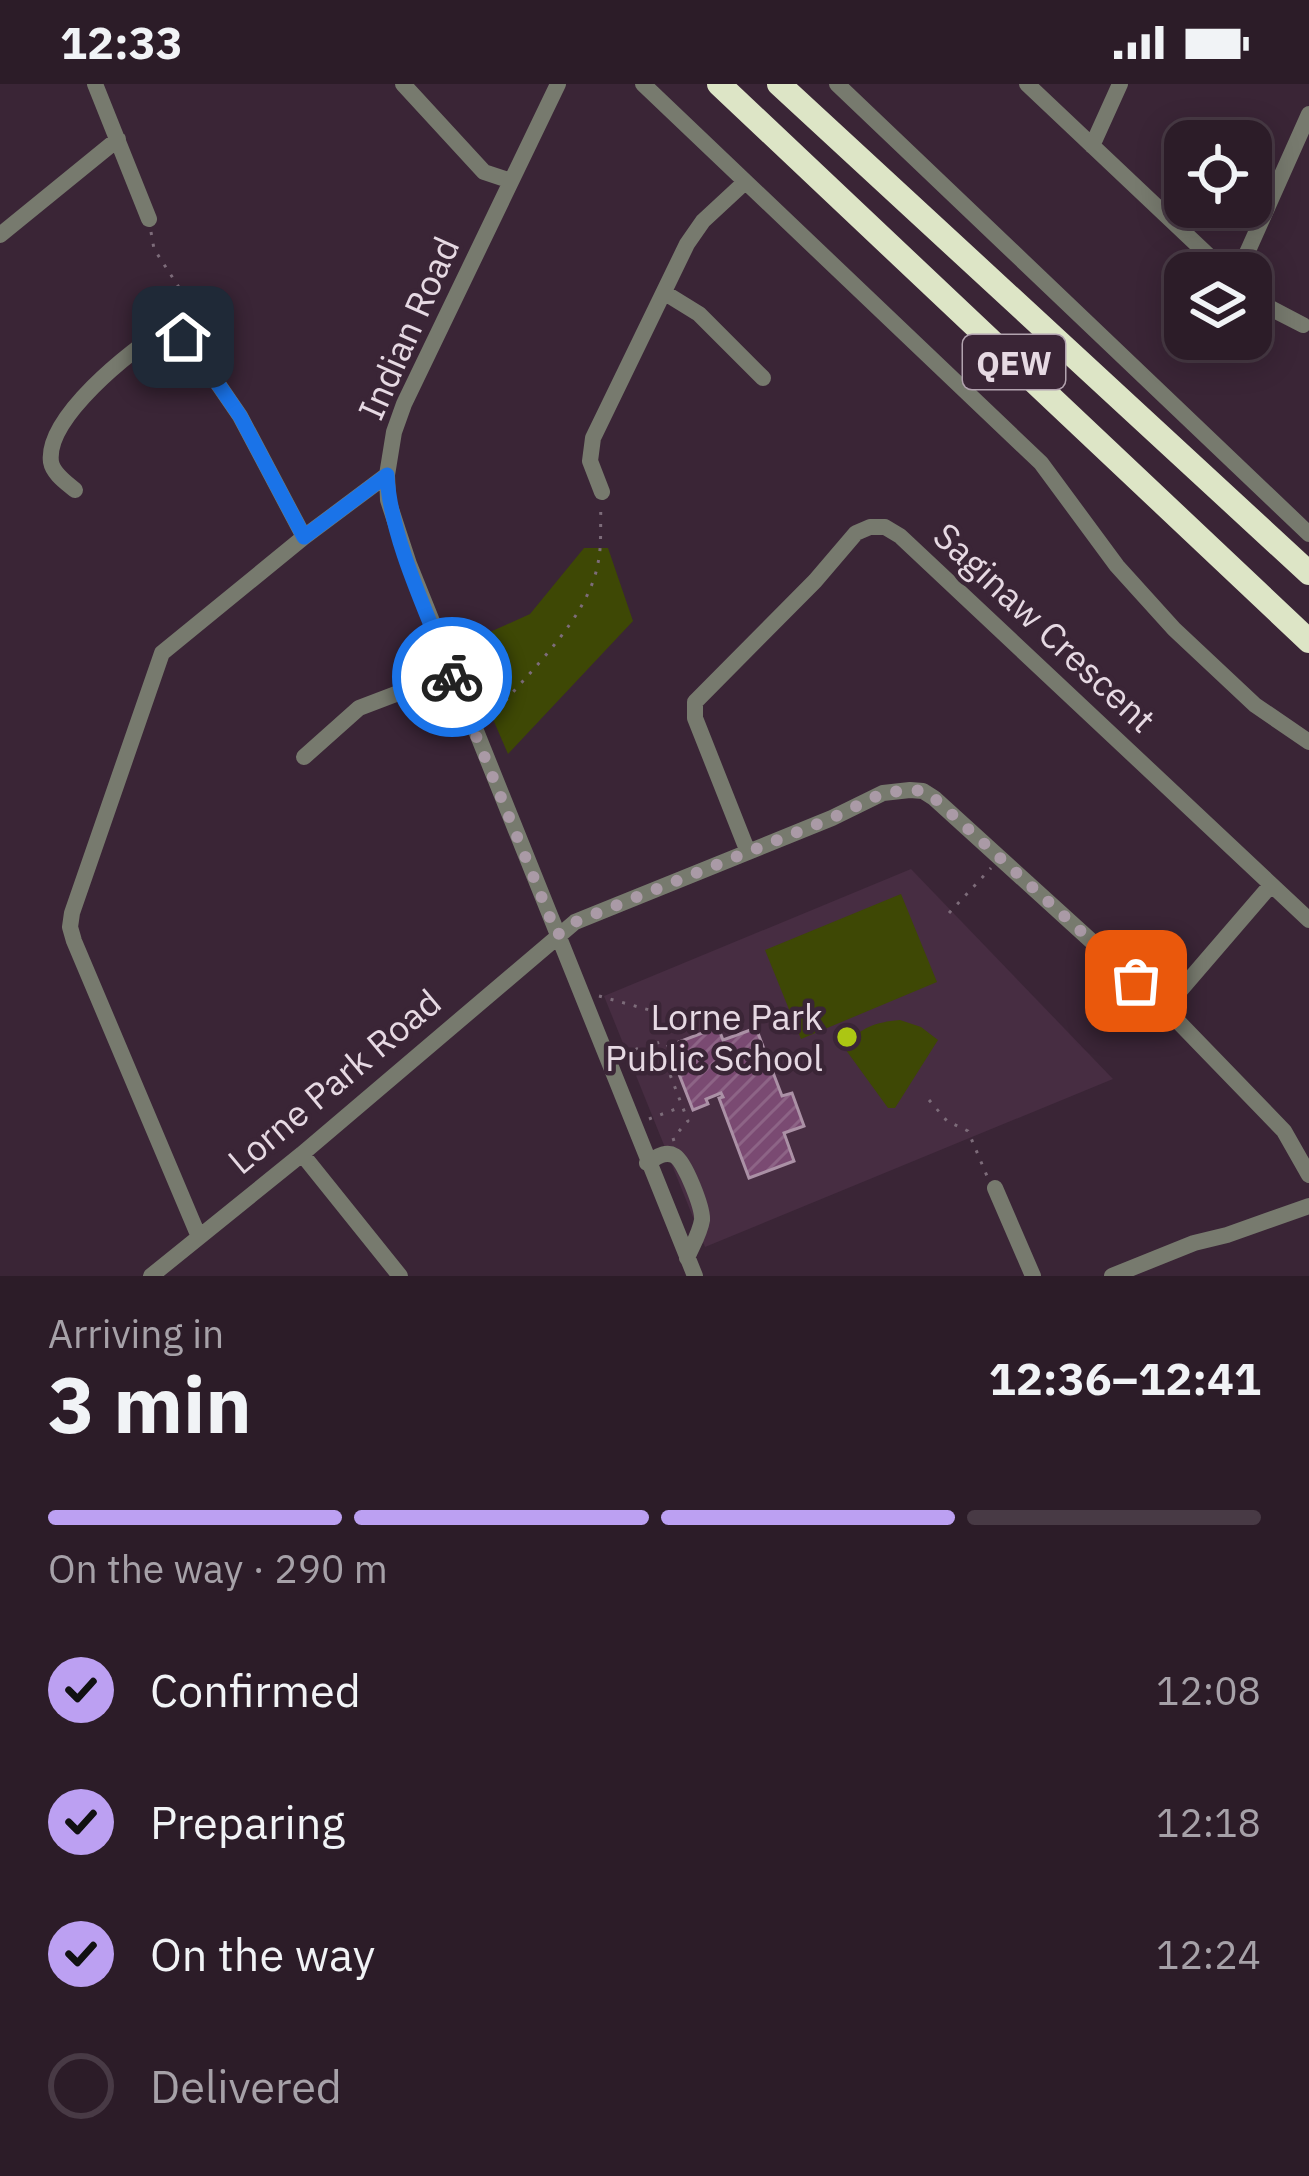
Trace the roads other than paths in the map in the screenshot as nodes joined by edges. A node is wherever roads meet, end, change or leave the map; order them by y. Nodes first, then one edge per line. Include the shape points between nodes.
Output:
1 (95, 84) edge
2 (403, 84) edge
3 (558, 84) edge
4 (643, 84) edge
5 (718, 84) edge
6 (779, 84) edge
7 (837, 84) edge
8 (1027, 84) edge
9 (1120, 84) edge
10 (1309, 114) edge
11 (118, 139) junction
12 (1092, 146) junction
13 (511, 181) junction
14 (744, 183) junction
15 (149, 219) road end
16 (0, 236) edge
17 (1205, 252) edge
18 (1247, 252) edge
19 (664, 293) junction
20 (191, 306) road end
21 (1272, 309) edge
22 (1303, 325) dead end
23 (180, 335) junction
24 (763, 378) dead end
25 (387, 475) junction
26 (75, 490) dead end
27 (602, 492) road end
28 (1309, 534) edge
29 (304, 537) junction
30 (1309, 572) edge
31 (1309, 641) edge
32 (451, 673) junction
33 (1309, 742) edge
34 (304, 758) dead end
35 (748, 852) junction
36 (1271, 885) junction
37 (1309, 920) edge
38 (557, 935) junction
39 (1165, 1008) junction
40 (302, 1154) junction
41 (647, 1163) junction
42 (1309, 1175) edge
43 (995, 1188) road end
44 (1309, 1206) edge
45 (199, 1237) junction
46 (687, 1258) junction
47 (151, 1276) edge
48 (400, 1276) edge
49 (695, 1276) edge
50 (1033, 1276) edge
51 (1112, 1276) edge

1 - 11 street
2 - 13 street via 484,172
3 - 13 street, Indian Road
4 - 14 street
5 - 31 highway, QEW
6 - 30 highway, QEW
7 - 28 street
8 - 12 street
9 - 12 street
10 - 18 street
11 - 15 street
11 - 16 street
12 - 17 street
13 - 25 street, Indian Road via 404,404
14 - 19 street via 703,220
14 - 33 street via 1041,463 1174,629
19 - 24 street via 699,314
19 - 27 street via 593,438 590,461
20 - 23 street
21 - 22 street
23 - 26 street via 157,334 96,382 61,426 51,463
23 - 29 street via 240,416
25 - 29 street
25 - 32 street, Indian Road via 388,500
29 - 45 street via 162,653 72,913 74,941
32 - 34 street via 359,708
32 - 38 street, Indian Road
35 - 36 street, Saginaw Crescent via 694,702 856,533 885,527
35 - 38 street, Lorne Park Road
35 - 39 street, Lorne Park Road via 883,793 923,791
36 - 37 street, Saginaw Crescent
36 - 39 street
38 - 40 street, Lorne Park Road
38 - 41 street, Indian Road
39 - 42 street via 1284,1132
40 - 45 street, Lorne Park Road
40 - 48 street
41 - 46 street, Indian Road
41 - 46 street via 663,1154 678,1158 703,1213
43 - 50 street
44 - 51 street
45 - 47 street, Lorne Park Road
46 - 49 street, Indian Road

